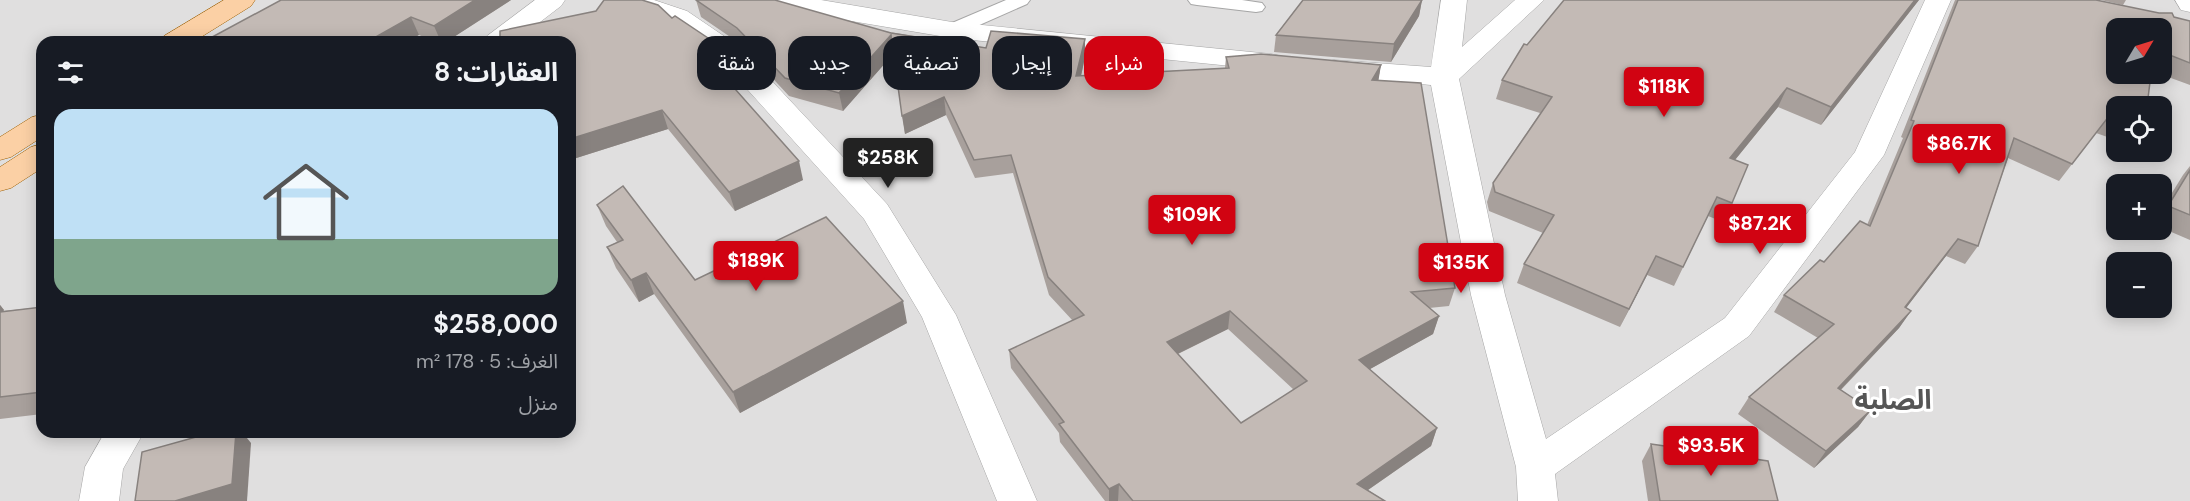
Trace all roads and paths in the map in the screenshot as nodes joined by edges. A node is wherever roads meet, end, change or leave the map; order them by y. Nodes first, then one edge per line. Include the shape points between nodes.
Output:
1 (552, 0) edge
2 (628, 0) edge
3 (774, 0) edge
4 (1021, 0) edge
5 (1197, 0) edge
6 (1454, 0) edge
7 (1531, 0) edge
8 (1938, 0) edge
9 (2188, 0) edge
10 (2190, 4) edge
11 (252, 6) edge
12 (1256, 7) dead end
13 (893, 11) edge
14 (952, 30) junction
15 (187, 36) edge
16 (222, 36) edge
17 (505, 36) edge
18 (1444, 77) junction
19 (21, 140) edge
20 (0, 181) edge
21 (121, 438) edge
22 (1535, 467) junction
23 (99, 501) edge
24 (1017, 501) edge
25 (1538, 501) edge

1 - 17 street
2 - 24 street via 678,17 730,53 876,212 939,315
3 - 13 street
4 - 14 lane
5 - 12 lane
6 - 18 street
7 - 18 street
8 - 22 street via 1869,154 1737,327
9 - 10 street
11 - 15 main road
11 - 16 main road
13 - 14 street
14 - 18 street
18 - 22 street via 1488,295
19 - 20 main road
21 - 23 street via 104,467
22 - 25 street

